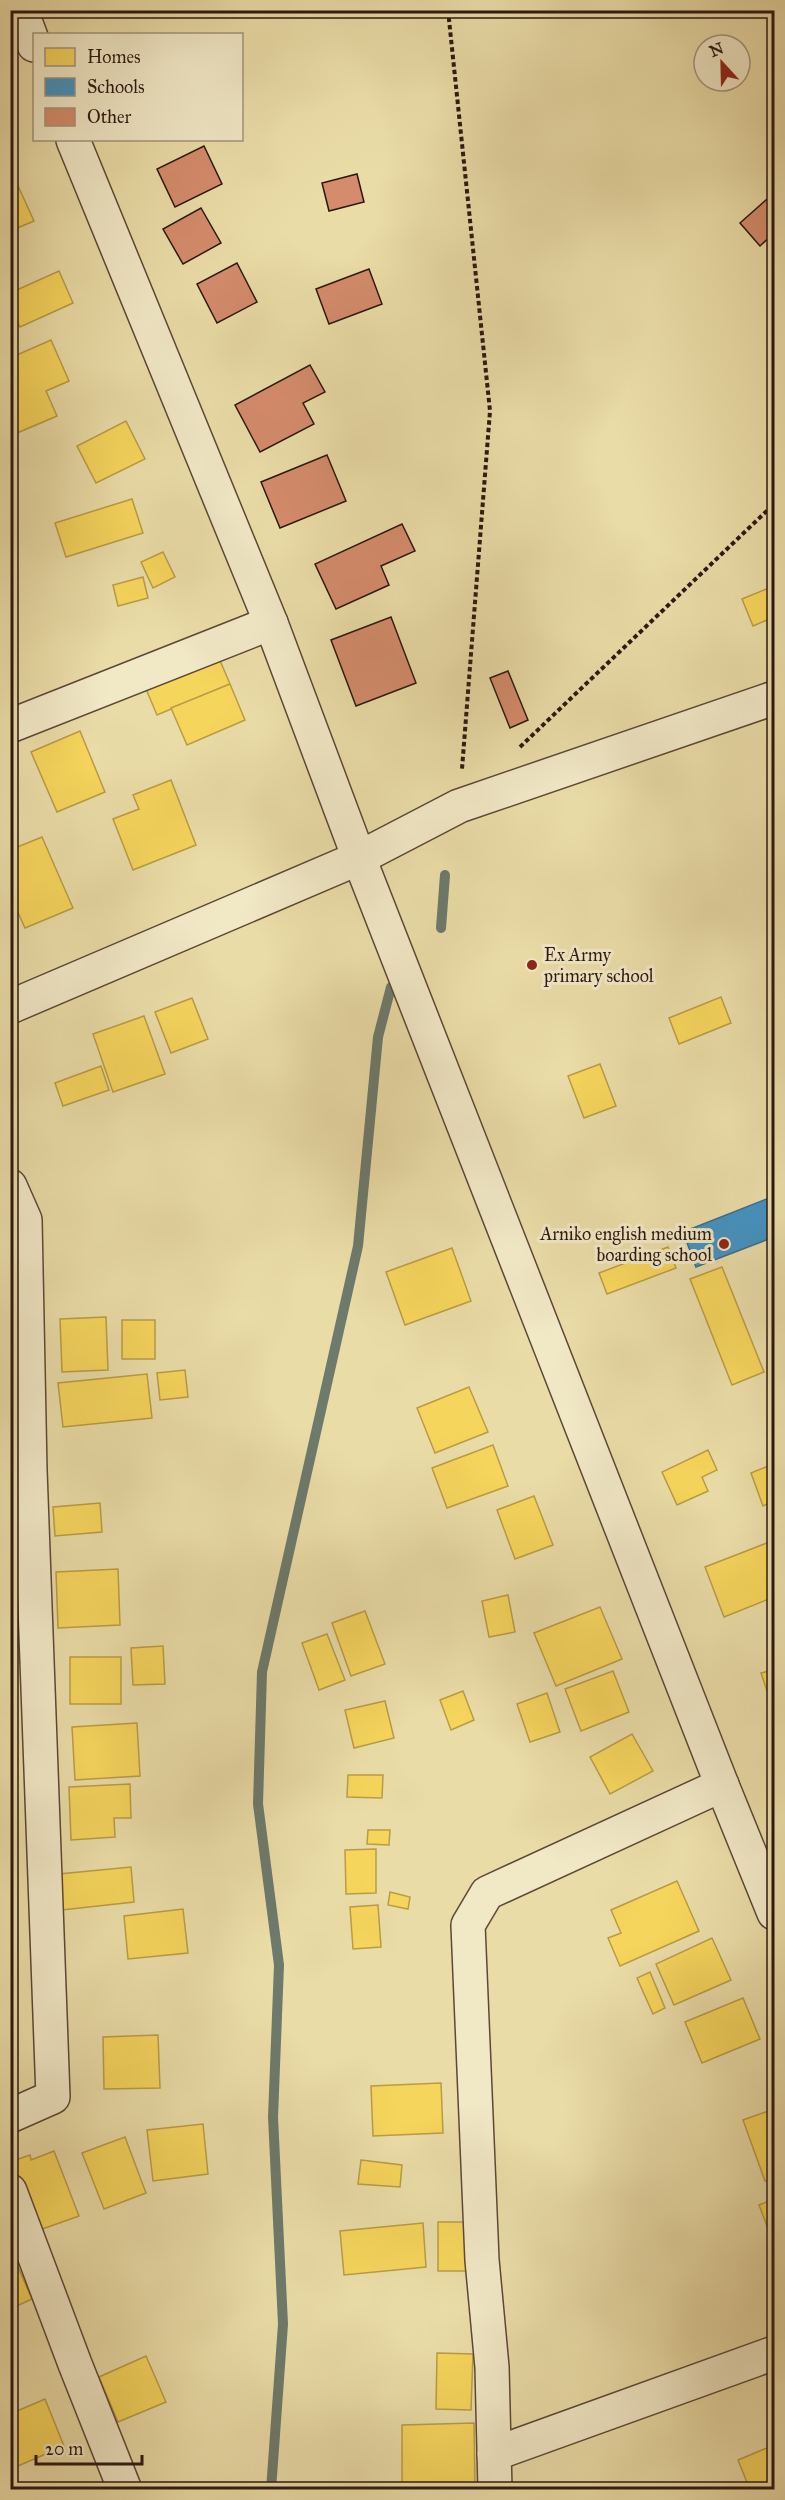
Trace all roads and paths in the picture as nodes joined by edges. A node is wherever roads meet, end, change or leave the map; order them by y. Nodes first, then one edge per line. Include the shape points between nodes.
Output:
1 (21, 10) edge
2 (99, 10) edge
3 (125, 10) edge
4 (448, 10) edge
5 (33, 42) edge
6 (73, 141) edge
7 (774, 504) edge
8 (271, 623) junction
9 (774, 698) edge
10 (10, 726) edge
11 (519, 749) dead end
12 (459, 806) junction
13 (359, 858) junction
14 (10, 1007) edge
15 (10, 1186) edge
16 (20, 1474) edge
17 (722, 1785) junction
18 (774, 1913) edge
19 (10, 2116) edge
20 (10, 2191) edge
21 (774, 2353) edge
22 (494, 2454) junction
23 (125, 2490) edge
24 (495, 2490) edge

1 - 5 street
2 - 3 path via 113,14
4 - 12 path via 490,411
6 - 8 street
7 - 11 path
8 - 10 street
8 - 13 street
9 - 12 street
12 - 13 street
13 - 14 street
13 - 17 street
15 - 16 street via 25,1220
16 - 19 street via 53,2097
17 - 18 street
17 - 22 street via 487,1893 468,1925
20 - 23 street
21 - 22 street
22 - 24 street

